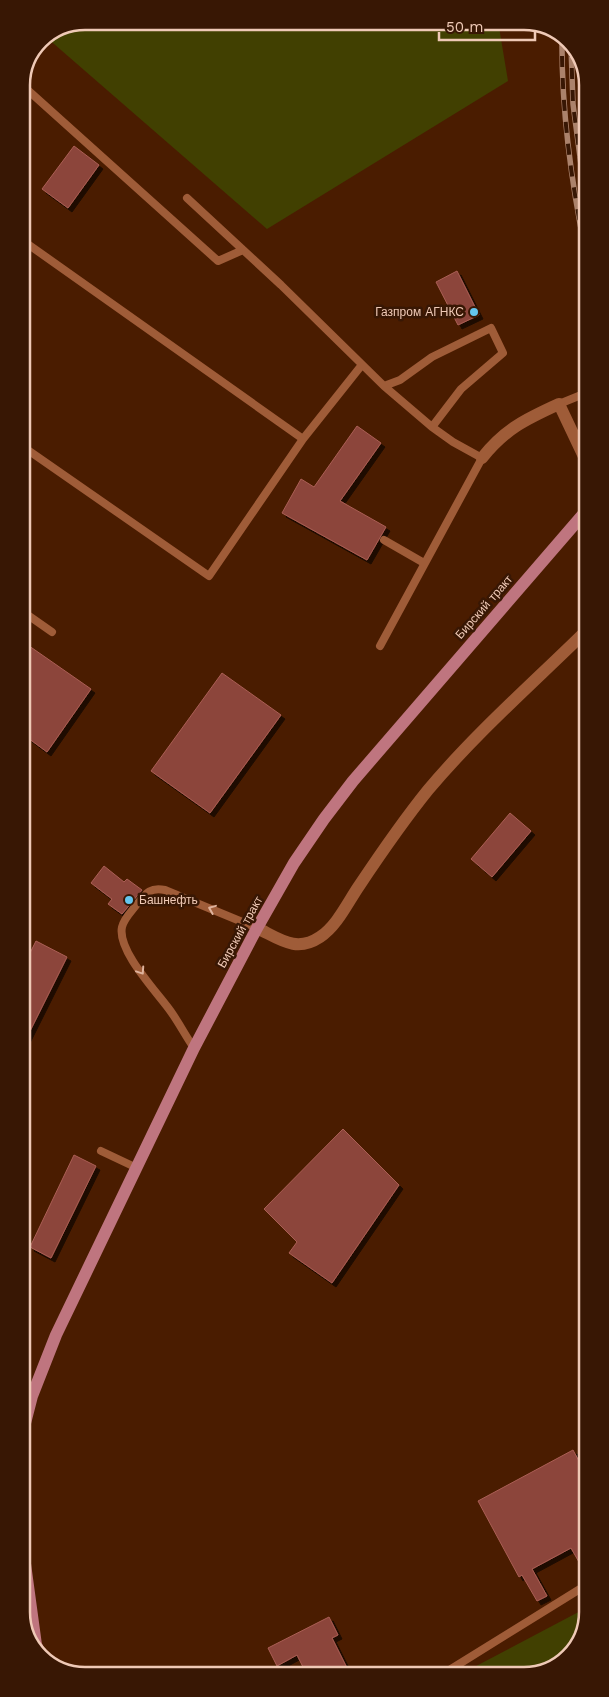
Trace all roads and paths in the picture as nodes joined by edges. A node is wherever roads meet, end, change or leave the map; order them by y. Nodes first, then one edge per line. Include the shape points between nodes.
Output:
1 (30, 92) edge
2 (187, 198) dead end
3 (30, 246) edge
4 (243, 250) junction
5 (362, 366) junction
6 (384, 386) junction
7 (579, 396) edge
8 (559, 404) junction
9 (432, 427) junction
10 (304, 439) junction
11 (579, 447) edge
12 (30, 452) edge
13 (482, 458) junction
14 (579, 520) edge
15 (384, 540) dead end
16 (424, 563) junction
17 (30, 617) edge
18 (52, 632) dead end
19 (579, 638) edge
20 (380, 646) dead end
21 (257, 928) junction
22 (194, 1048) junction
23 (102, 1151) dead end
24 (136, 1168) junction
25 (30, 1404) edge
26 (579, 1590) edge
27 (30, 1600) edge
28 (35, 1634) edge
29 (454, 1667) edge

1 - 4 lane via 218,261
2 - 4 lane
3 - 10 lane
4 - 5 lane
5 - 6 lane
5 - 10 lane
6 - 9 lane
6 - 9 lane via 400,380 432,357 491,328 502,353 462,389
7 - 8 lane
8 - 11 street
8 - 13 street via 512,428
9 - 13 lane
10 - 12 lane via 209,576
13 - 16 lane
14 - 21 main road, Бирский тракт via 353,781 294,863
15 - 16 lane
16 - 20 lane
17 - 18 lane
19 - 21 street via 488,726 429,790 394,832 335,922 322,936 306,945 292,944
21 - 22 main road, Бирский тракт
21 -> 22 lane via 156,888 148,890 124,921 122,938 127,950
22 - 24 main road, Бирский тракт
23 - 24 lane
24 - 25 main road, Бирский тракт via 56,1335
26 - 29 lane
27 - 28 main road

